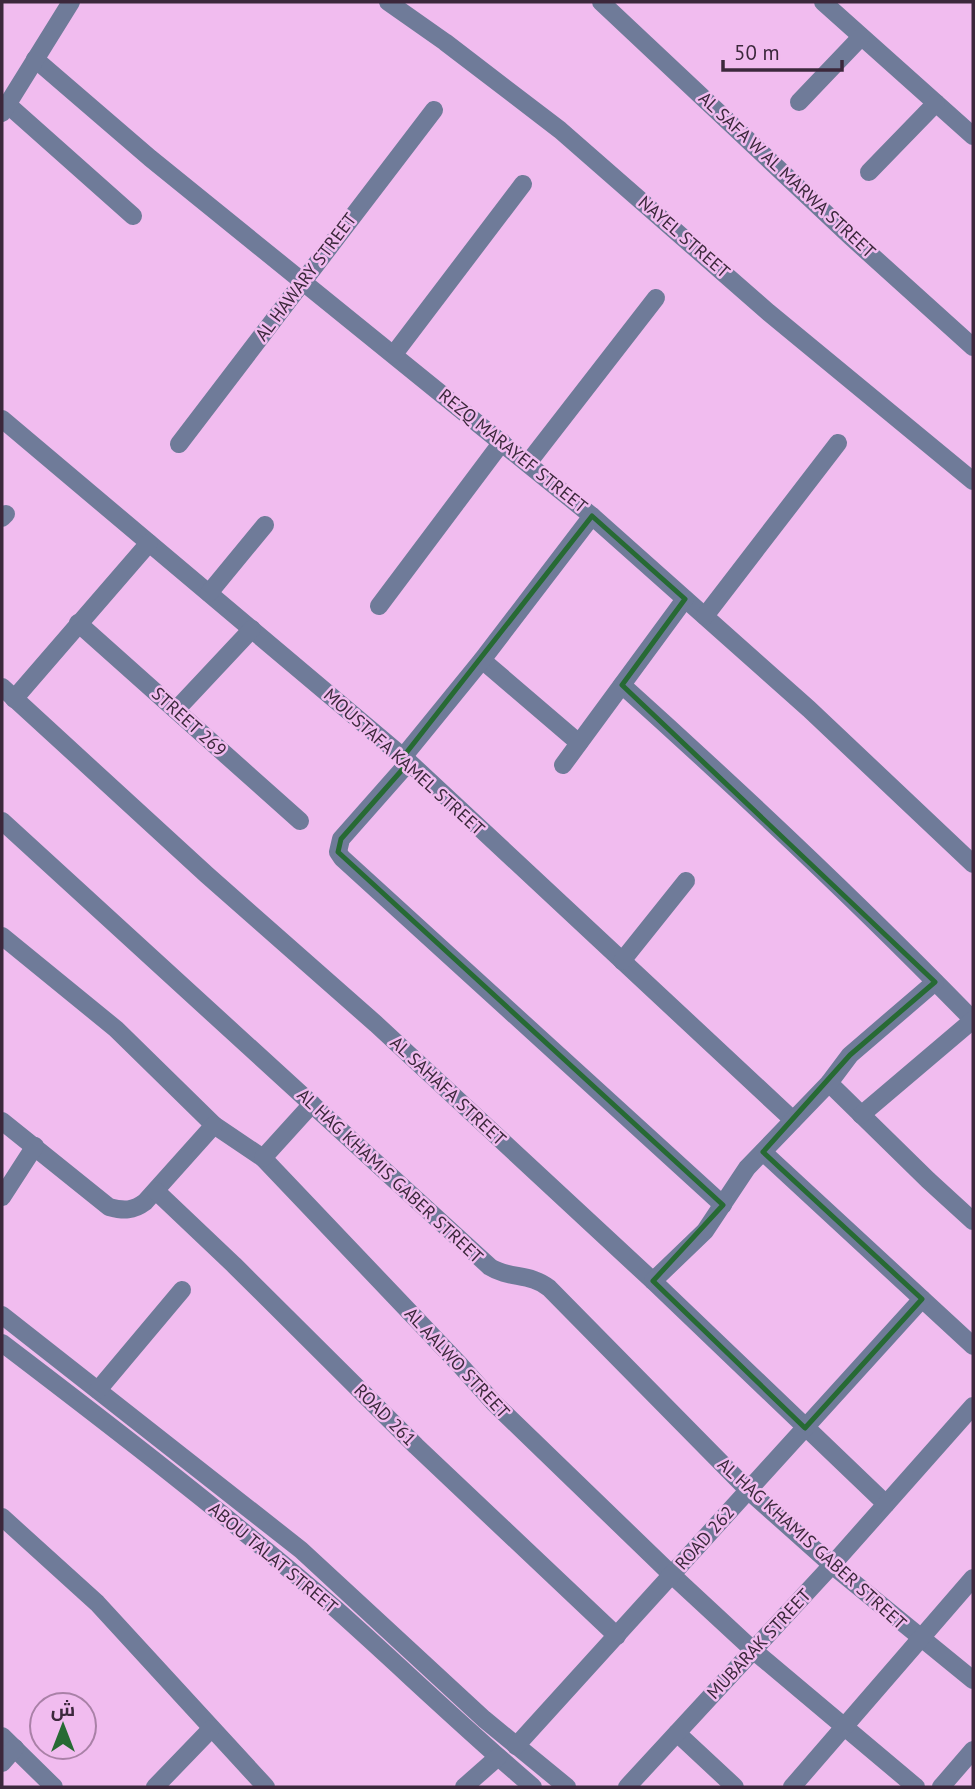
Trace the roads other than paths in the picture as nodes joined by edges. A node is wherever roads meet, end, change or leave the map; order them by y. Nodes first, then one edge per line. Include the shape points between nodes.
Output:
1 (71, 2) edge
2 (388, 2) edge
3 (601, 2) edge
4 (823, 2) edge
5 (861, 37) junction
6 (35, 59) junction
7 (799, 102) dead end
8 (936, 103) junction
9 (4, 108) edge
10 (434, 110) dead end
11 (973, 136) edge
12 (869, 172) dead end
13 (523, 184) dead end
14 (133, 216) dead end
15 (304, 280) junction
16 (656, 298) dead end
17 (973, 347) edge
18 (394, 354) junction
19 (2, 419) edge
20 (502, 442) junction
21 (838, 443) dead end
22 (179, 444) dead end
23 (528, 463) junction
24 (973, 481) edge
25 (592, 516) junction
26 (265, 525) dead end
27 (149, 543) junction
28 (209, 593) junction
29 (685, 599) junction
30 (379, 606) dead end
31 (705, 616) junction
32 (78, 623) junction
33 (252, 629) junction
34 (482, 660) junction
35 (622, 685) junction
36 (8, 693) edge
37 (176, 710) junction
38 (579, 743) junction
39 (406, 760) junction
40 (563, 765) dead end
41 (2, 821) edge
42 (300, 821) dead end
43 (973, 864) edge
44 (686, 881) dead end
45 (2, 936) edge
46 (622, 961) junction
47 (935, 982) junction
48 (973, 1020) edge
49 (829, 1083) junction
50 (313, 1104) junction
51 (861, 1115) junction
52 (793, 1120) junction
53 (2, 1121) edge
54 (215, 1125) junction
55 (35, 1146) junction
56 (762, 1152) junction
57 (262, 1158) junction
58 (156, 1191) junction
59 (2, 1197) edge
60 (723, 1205) junction
61 (973, 1221) edge
62 (653, 1281) junction
63 (182, 1290) dead end
64 (922, 1299) junction
65 (2, 1315) edge
66 (2, 1343) edge
67 (973, 1346) edge
68 (98, 1390) junction
69 (973, 1406) edge
70 (805, 1428) junction
71 (749, 1491) junction
72 (886, 1504) junction
73 (2, 1517) edge
74 (832, 1565) junction
75 (672, 1575) junction
76 (973, 1578) edge
77 (617, 1636) junction
78 (920, 1639) junction
79 (753, 1650) junction
80 (973, 1680) edge
81 (484, 1719) junction
82 (843, 1727) junction
83 (211, 1728) junction
84 (677, 1733) junction
85 (470, 1734) junction
86 (8, 1742) edge
87 (516, 1746) junction
88 (973, 1750) edge
89 (498, 1757) junction
90 (2, 1763) edge
91 (54, 1787) edge
92 (155, 1787) edge
93 (265, 1787) edge
94 (464, 1787) edge
95 (533, 1787) edge
96 (568, 1787) edge
97 (627, 1787) edge
98 (735, 1787) edge
99 (792, 1787) edge
100 (916, 1787) edge
101 (941, 1787) edge

1 - 6 street
2 - 24 street, NAYEL STREET via 560,130 768,312
3 - 17 street, AL SAFA W AL MARWA STREET
4 - 5 street
5 - 7 street
5 - 8 street
6 - 9 street
6 - 15 street, REZQ MARAYEF STREET
8 - 11 street
8 - 12 street
9 - 14 street
10 - 15 street, AL HAWARY STREET
13 - 18 street
15 - 18 street, REZQ MARAYEF STREET
15 - 22 street, AL HAWARY STREET
16 - 23 street
18 - 20 street, REZQ MARAYEF STREET
19 - 27 street, MOUSTAFA KAMEL STREET
20 - 23 street, REZQ MARAYEF STREET
20 - 30 street
21 - 31 street
23 - 25 street, REZQ MARAYEF STREET
25 - 29 street, REZQ MARAYEF STREET
25 - 34 street
26 - 28 street
27 - 28 street, MOUSTAFA KAMEL STREET
27 - 32 street
28 - 33 street, MOUSTAFA KAMEL STREET
29 - 31 street, REZQ MARAYEF STREET
29 - 35 street
31 - 43 street, REZQ MARAYEF STREET
32 - 36 street
32 - 37 street, STREET 269
33 - 37 street
33 - 39 street, MOUSTAFA KAMEL STREET
34 - 38 street
34 - 39 street
35 - 38 street
35 - 47 street via 786,835
36 - 62 street, AL SAHAFA STREET
37 - 42 street, STREET 269
38 - 40 street
39 - 46 street, MOUSTAFA KAMEL STREET
39 - 60 street via 341,839 338,852 342,858
41 - 50 street, AL HAG KHAMIS GABER STREET
44 - 46 street
45 - 54 street, AL AALWO STREET via 116,1029
46 - 52 street, MOUSTAFA KAMEL STREET
47 - 48 street
47 - 49 street via 850,1055
48 - 51 street
49 - 51 street
49 - 52 street
50 - 57 street
50 - 71 street, AL HAG KHAMIS GABER STREET via 490,1267 506,1275 533,1278 548,1288
51 - 61 street
52 - 56 street
53 - 55 street
54 - 57 street, AL AALWO STREET
54 - 58 street
55 - 58 street via 109,1207 135,1209
55 - 59 street
56 - 60 street
56 - 64 street
57 - 75 street, AL AALWO STREET via 494,1404
58 - 77 street, ROAD 261
60 - 62 street via 705,1231
62 - 70 street, AL SAHAFA STREET
63 - 68 street
64 - 67 street
64 - 70 street, ROAD 262
65 - 68 street, ABOU TALAT STREET
66 - 85 street, ABOU TALAT STREET via 326,1602
68 - 81 street, ABOU TALAT STREET via 301,1550
69 - 72 street, MUBARAK STREET
70 - 71 street, ROAD 262
70 - 72 street, AL SAHAFA STREET
71 - 74 street, AL HAG KHAMIS GABER STREET
71 - 75 street, ROAD 262
72 - 74 street, MUBARAK STREET
73 - 83 street via 97,1603
74 - 78 street, AL HAG KHAMIS GABER STREET
74 - 79 street, MUBARAK STREET
75 - 77 street, ROAD 262
75 - 79 street, AL AALWO STREET
76 - 78 street
77 - 87 street, ROAD 262
78 - 80 street, AL HAG KHAMIS GABER STREET
78 - 82 street
79 - 82 street, AL AALWO STREET
79 - 84 street, MUBARAK STREET
81 - 85 street
81 - 87 street, ABOU TALAT STREET
82 - 99 street
82 - 100 street, AL AALWO STREET
83 - 92 street
83 - 93 street
84 - 97 street, MUBARAK STREET
84 - 98 street
85 - 89 street, ABOU TALAT STREET
86 - 90 street
86 - 91 street
87 - 96 street, ABOU TALAT STREET
88 - 101 street
89 - 94 street
89 - 95 street, ABOU TALAT STREET

